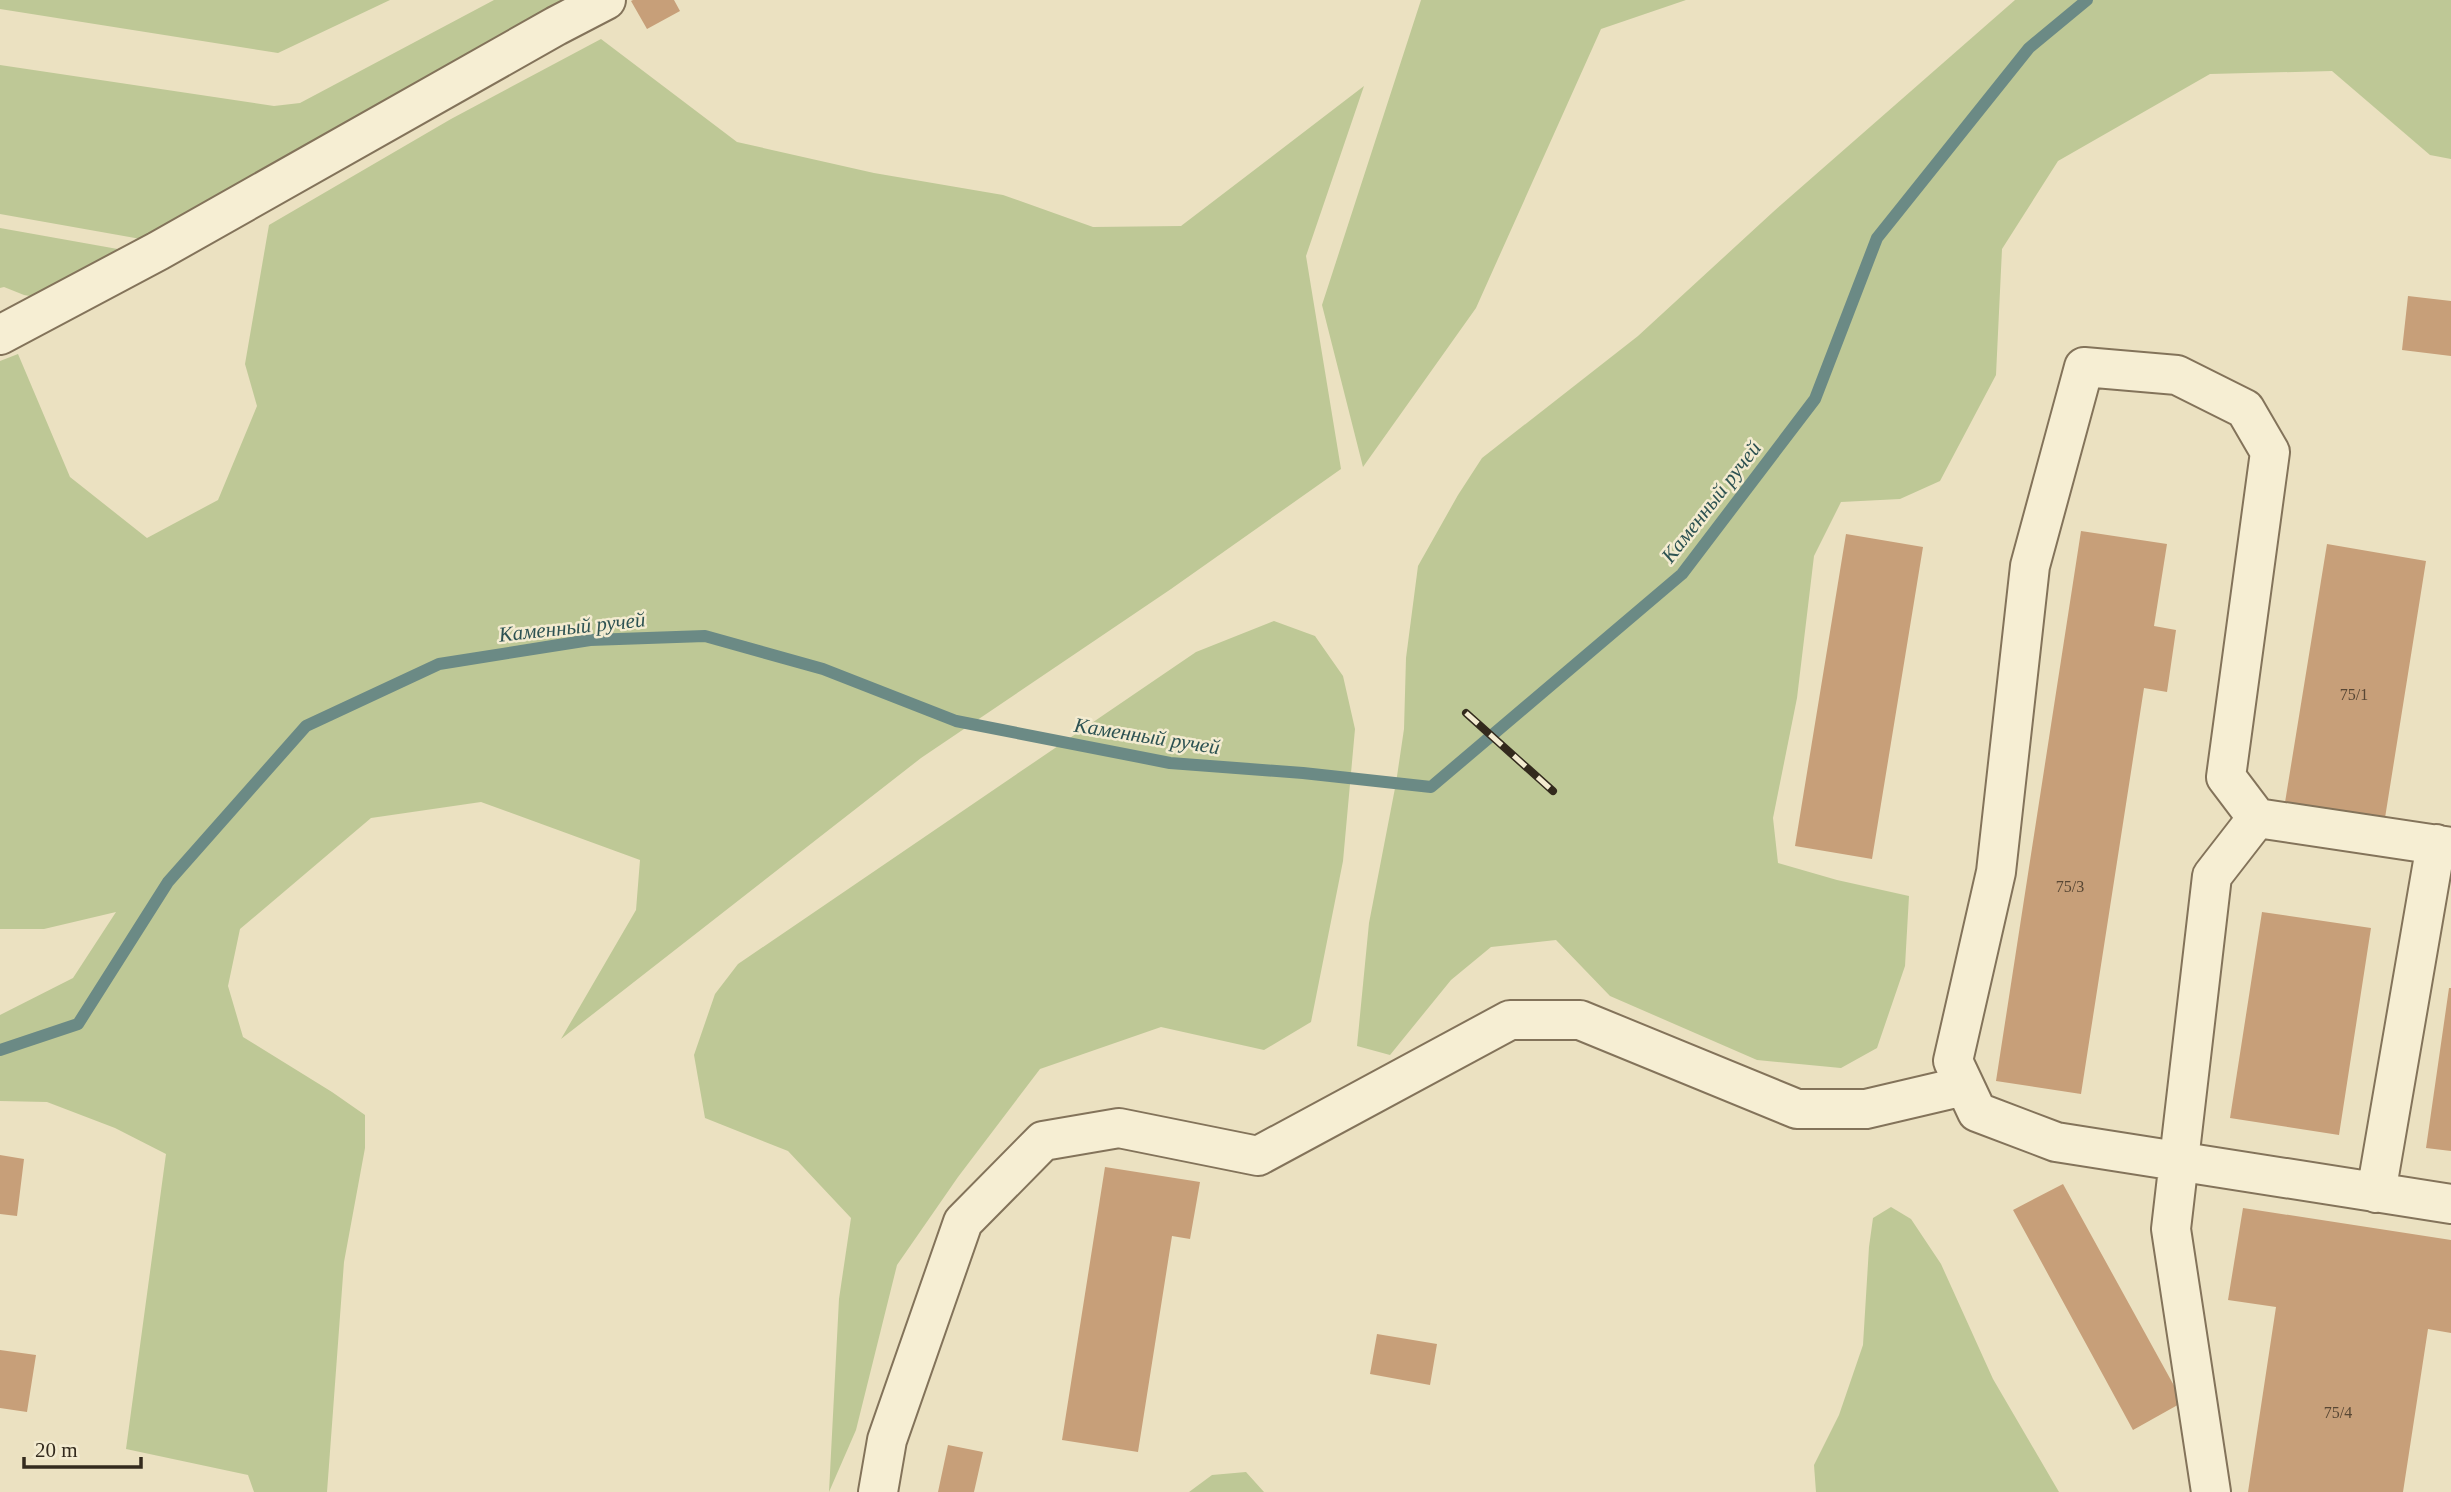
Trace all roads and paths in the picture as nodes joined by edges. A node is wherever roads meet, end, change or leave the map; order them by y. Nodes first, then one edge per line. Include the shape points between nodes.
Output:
1 (606, 0) edge
2 (0, 335) edge
3 (2257, 818) junction
4 (2443, 846) edge
5 (1964, 1086) junction
6 (2178, 1162) junction
7 (2376, 1193) junction
8 (2451, 1204) edge
9 (878, 1492) edge
10 (2211, 1492) edge

1 - 2 lane
3 - 4 lane
3 - 5 lane via 2226,777 2270,452 2245,409 2177,375 2084,367 2030,566 1996,872 1953,1061
3 - 6 lane via 2212,876
4 - 7 lane
5 - 6 lane via 1977,1112 2056,1143
5 - 9 lane via 1866,1109 1797,1109 1580,1020 1510,1020 1258,1156 1119,1128 1043,1141 963,1222 887,1440
6 - 7 lane
6 - 10 lane via 2171,1229
7 - 8 lane

